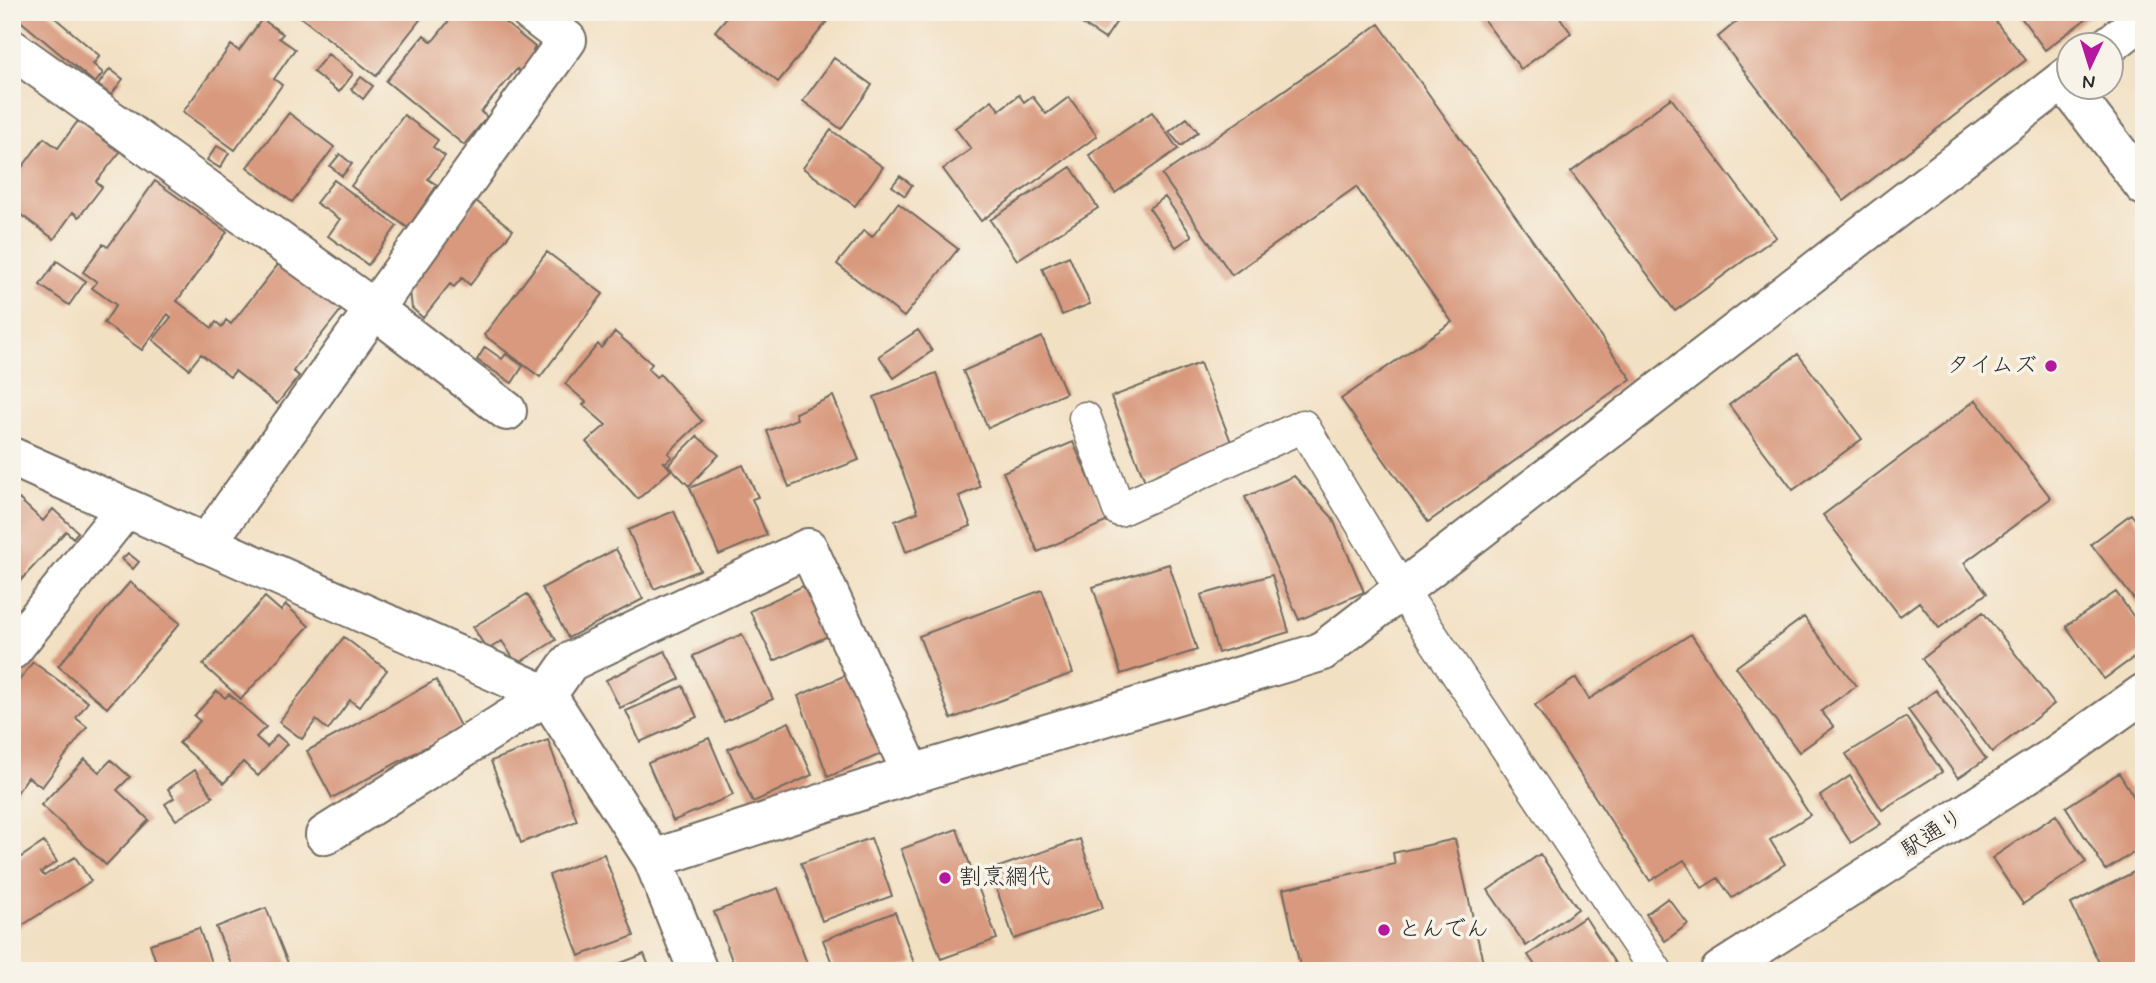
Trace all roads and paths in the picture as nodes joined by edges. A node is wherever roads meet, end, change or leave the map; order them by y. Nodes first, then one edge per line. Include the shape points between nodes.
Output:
1 (530, 12) edge
2 (2144, 18) edge
3 (2124, 34) edge
4 (12, 49) edge
5 (2054, 93) edge
6 (2081, 102) edge
7 (2144, 186) edge
8 (374, 309) junction
9 (508, 411) dead end
10 (1085, 418) dead end
11 (12, 457) edge
12 (126, 508) junction
13 (206, 544) junction
14 (1402, 591) junction
15 (12, 650) edge
16 (2144, 693) edge
17 (547, 695) junction
18 (912, 774) junction
19 (325, 835) dead end
20 (653, 859) junction
21 (698, 971) edge
22 (1656, 971) edge
23 (1720, 971) edge

1 - 8 street via 567,40
2 - 3 street
4 - 8 street
5 - 14 street
6 - 7 street
8 - 9 street
8 - 13 street
10 - 14 lane via 1119,509 1304,426
11 - 12 street
12 - 13 street
12 - 15 street
13 - 17 street
14 - 18 street via 1321,652
14 - 22 lane
16 - 23 street, 駅通り via 2052,758
17 - 18 street via 570,662 808,548
17 - 19 street
17 - 20 street
18 - 20 street
20 - 21 street

